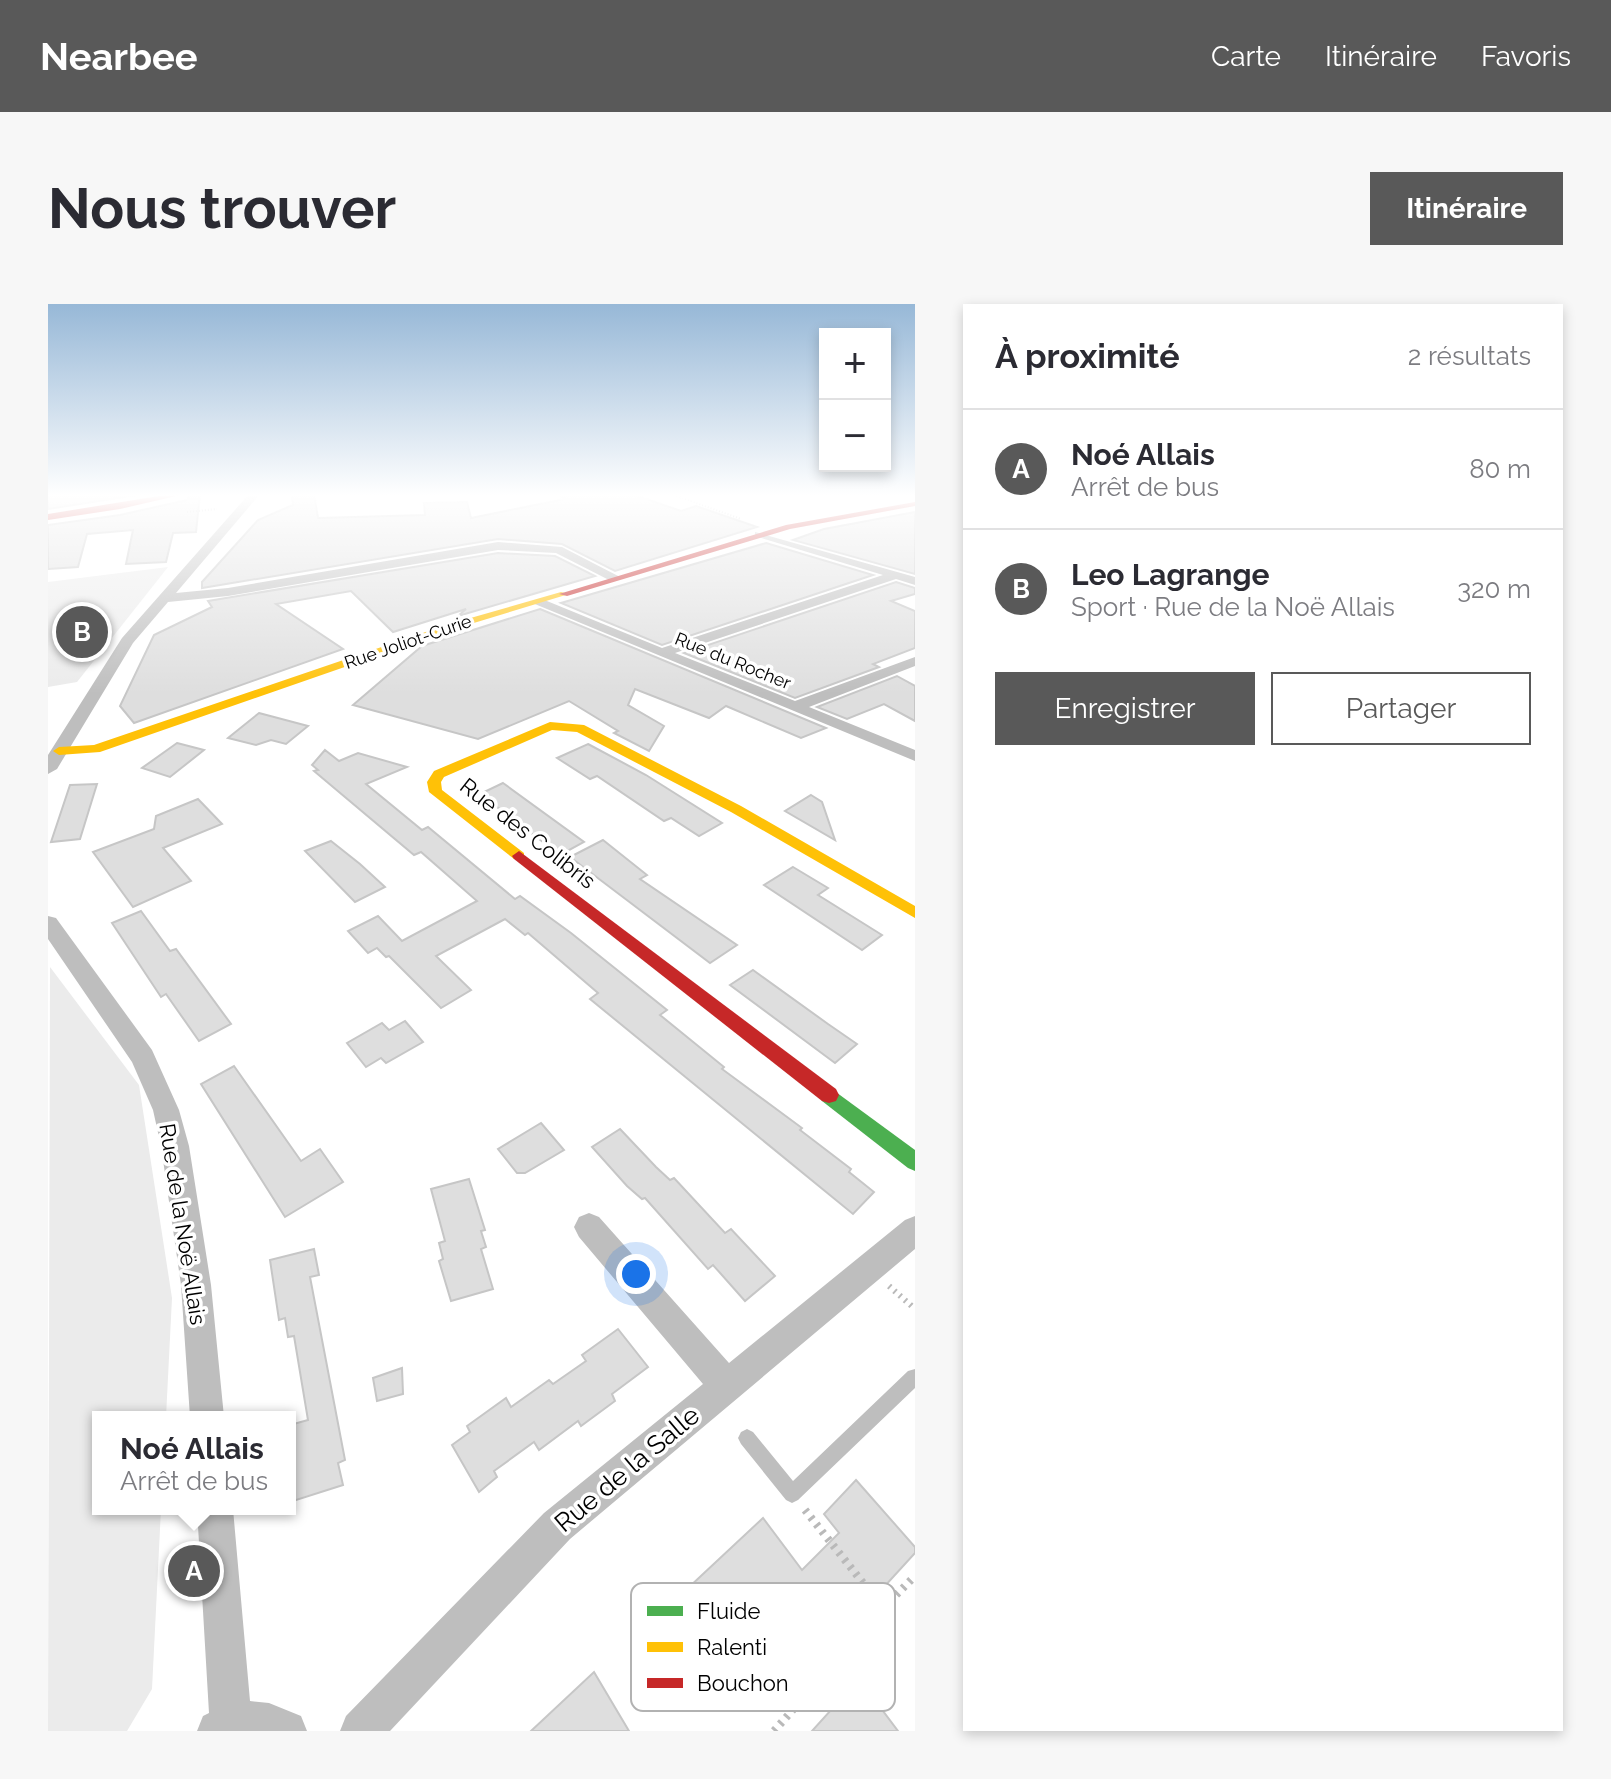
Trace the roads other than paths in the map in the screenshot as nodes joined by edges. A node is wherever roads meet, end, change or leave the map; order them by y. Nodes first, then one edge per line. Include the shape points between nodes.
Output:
1 (197, 561) edge
2 (201, 561) edge
3 (412, 561) edge
4 (583, 561) edge
5 (680, 561) edge
6 (853, 561) edge
7 (896, 575) junction
8 (616, 578) junction
9 (915, 581) edge
10 (228, 592) junction
11 (163, 599) junction
12 (537, 602) junction
13 (184, 607) junction
14 (136, 630) junction
15 (660, 653) junction
16 (915, 661) edge
17 (794, 707) junction
18 (59, 751) junction
19 (915, 756) edge
20 (48, 769) edge
21 (915, 913) edge
22 (48, 923) edge
23 (915, 1162) edge
24 (589, 1227) dead end
25 (915, 1230) edge
26 (914, 1377) edge
27 (727, 1386) junction
28 (206, 1411) edge
29 (747, 1438) dead end
30 (215, 1515) edge
31 (225, 1728) edge
32 (286, 1731) edge
33 (361, 1731) edge

1 - 11 street
2 - 11 street
3 - 10 street
4 - 8 street
5 - 8 street, Rue Joliot-Curie
6 - 7 street
7 - 9 street
7 - 15 street
8 - 12 street, Rue Joliot-Curie
10 - 11 street
10 - 13 street
11 - 13 street
11 - 14 street
12 - 15 street, Rue du Rocher
12 - 18 street, Rue Joliot-Curie via 95,749
13 - 14 street
14 - 18 street
15 - 17 street, Rue du Rocher
16 - 17 street
17 - 19 street, Rue du Rocher
18 - 20 street
21 - 23 street, Rue des Colibris via 736,809 580,728 550,726 439,774 434,782 436,792
22 - 28 street, Rue de la Noë Allais via 143,1057 166,1110 196,1285
24 - 27 street
25 - 27 street, Rue de la Salle
26 - 29 lane via 792,1494
27 - 33 street, Rue de la Salle via 557,1526
30 - 31 street
31 - 32 street via 258,1721

